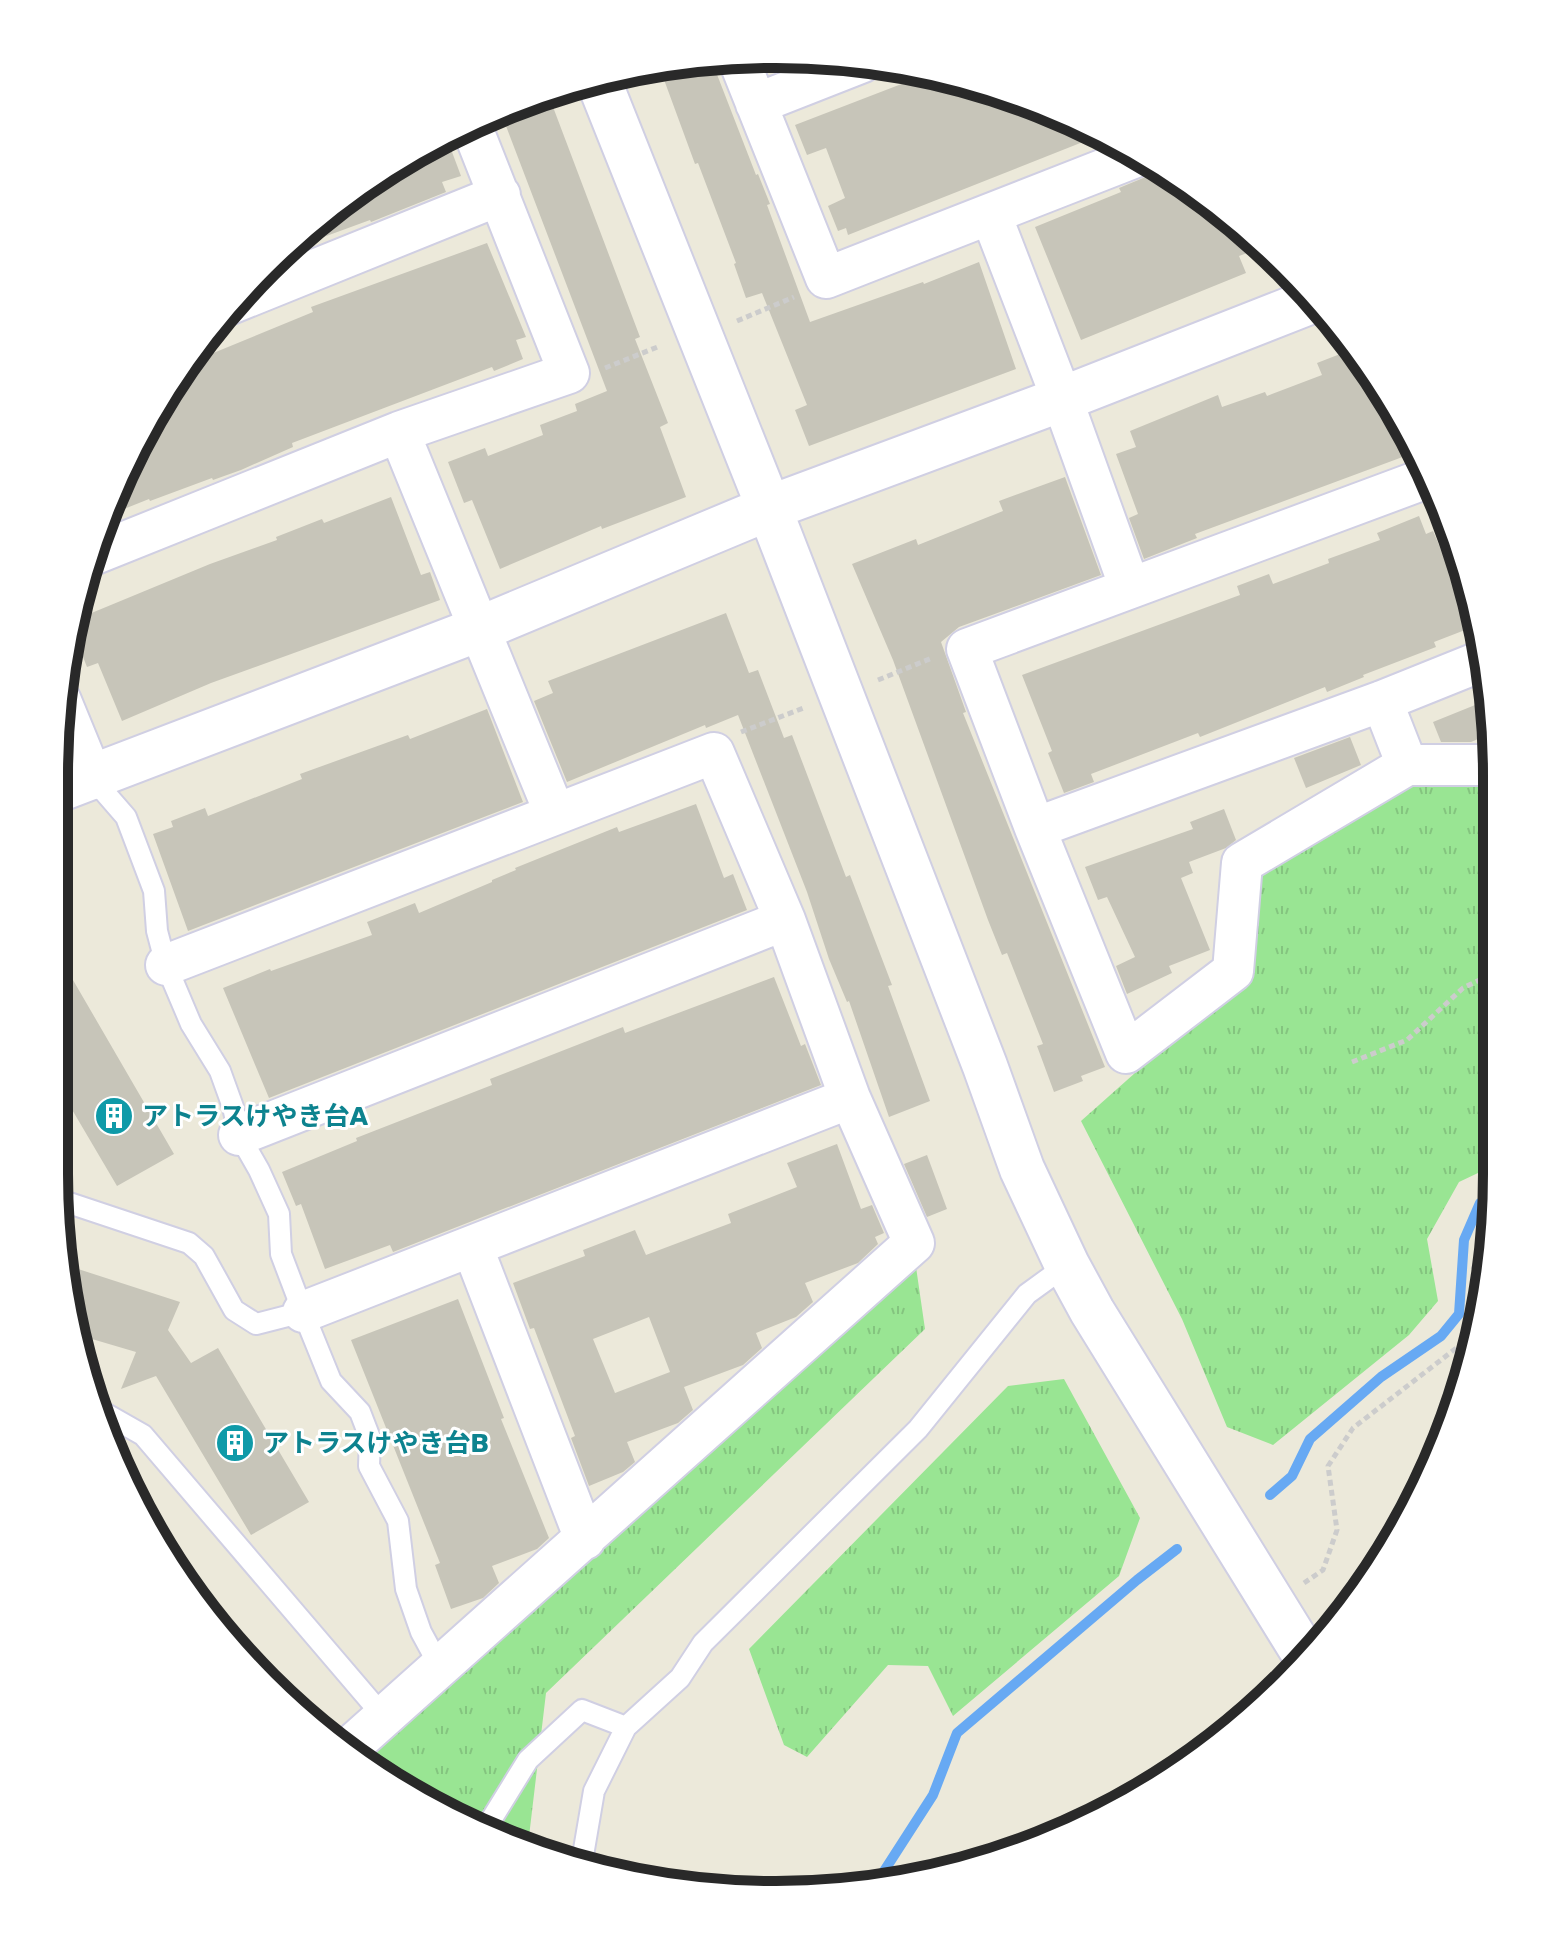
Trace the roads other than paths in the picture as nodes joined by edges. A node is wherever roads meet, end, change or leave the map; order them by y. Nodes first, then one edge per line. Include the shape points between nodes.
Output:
1 (742, 69) edge
2 (839, 71) edge
3 (602, 90) edge
4 (756, 104) junction
5 (475, 135) edge
6 (1125, 161) edge
7 (500, 195) junction
8 (991, 215) junction
9 (259, 292) edge
10 (1303, 305) edge
11 (1062, 399) junction
12 (399, 432) junction
13 (1418, 481) edge
14 (769, 508) junction
15 (105, 550) edge
16 (1130, 588) junction
17 (479, 629) junction
18 (1474, 664) edge
19 (1382, 701) junction
20 (69, 753) edge
21 (1407, 765) junction
22 (1483, 765) edge
23 (74, 785) edge
24 (555, 814) junction
25 (1035, 828) junction
26 (785, 920) junction
27 (166, 965) junction
28 (850, 1098) junction
29 (239, 1135) junction
30 (69, 1203) edge
31 (472, 1246) junction
32 (1067, 1265) junction
33 (303, 1312) junction
34 (112, 1417) edge
35 (585, 1539) junction
36 (1300, 1648) edge
37 (440, 1667) junction
38 (384, 1717) junction
39 (626, 1727) junction
40 (355, 1742) edge
41 (491, 1821) edge
42 (583, 1854) edge

1 - 4 street
2 - 4 street
3 - 14 street
4 - 8 street via 826,278
5 - 7 street
6 - 8 street
7 - 9 street
7 - 12 street via 569,373
8 - 11 street
10 - 11 street
11 - 14 street
11 - 16 street
12 - 15 street
12 - 17 street
13 - 16 street
14 - 17 street
14 - 32 street via 1022,1169
16 - 25 street via 967,649
17 - 23 street
17 - 24 street
18 - 19 street
19 - 21 street
19 - 25 street
20 - 23 street
21 - 22 street
21 - 25 street via 1242,863 1233,971 1126,1053
23 - 27 lane via 126,817 154,891
24 - 26 street via 714,753
24 - 27 street
26 - 28 street
26 - 29 street
27 - 29 lane via 191,1024 220,1071
28 - 31 street
28 - 35 street via 914,1243
29 - 33 lane via 279,1214 281,1254
30 - 33 lane via 189,1243 204,1256 234,1310 256,1324
31 - 33 street
31 - 35 street
32 - 36 street
32 - 39 lane via 1027,1294 918,1429 703,1643 680,1678
33 - 37 lane via 331,1381 360,1412 370,1438 369,1466 398,1521 406,1589
34 - 38 lane via 143,1435
35 - 37 street
37 - 38 street
38 - 40 street
39 - 41 lane via 582,1710 528,1760
39 - 42 lane via 594,1791

